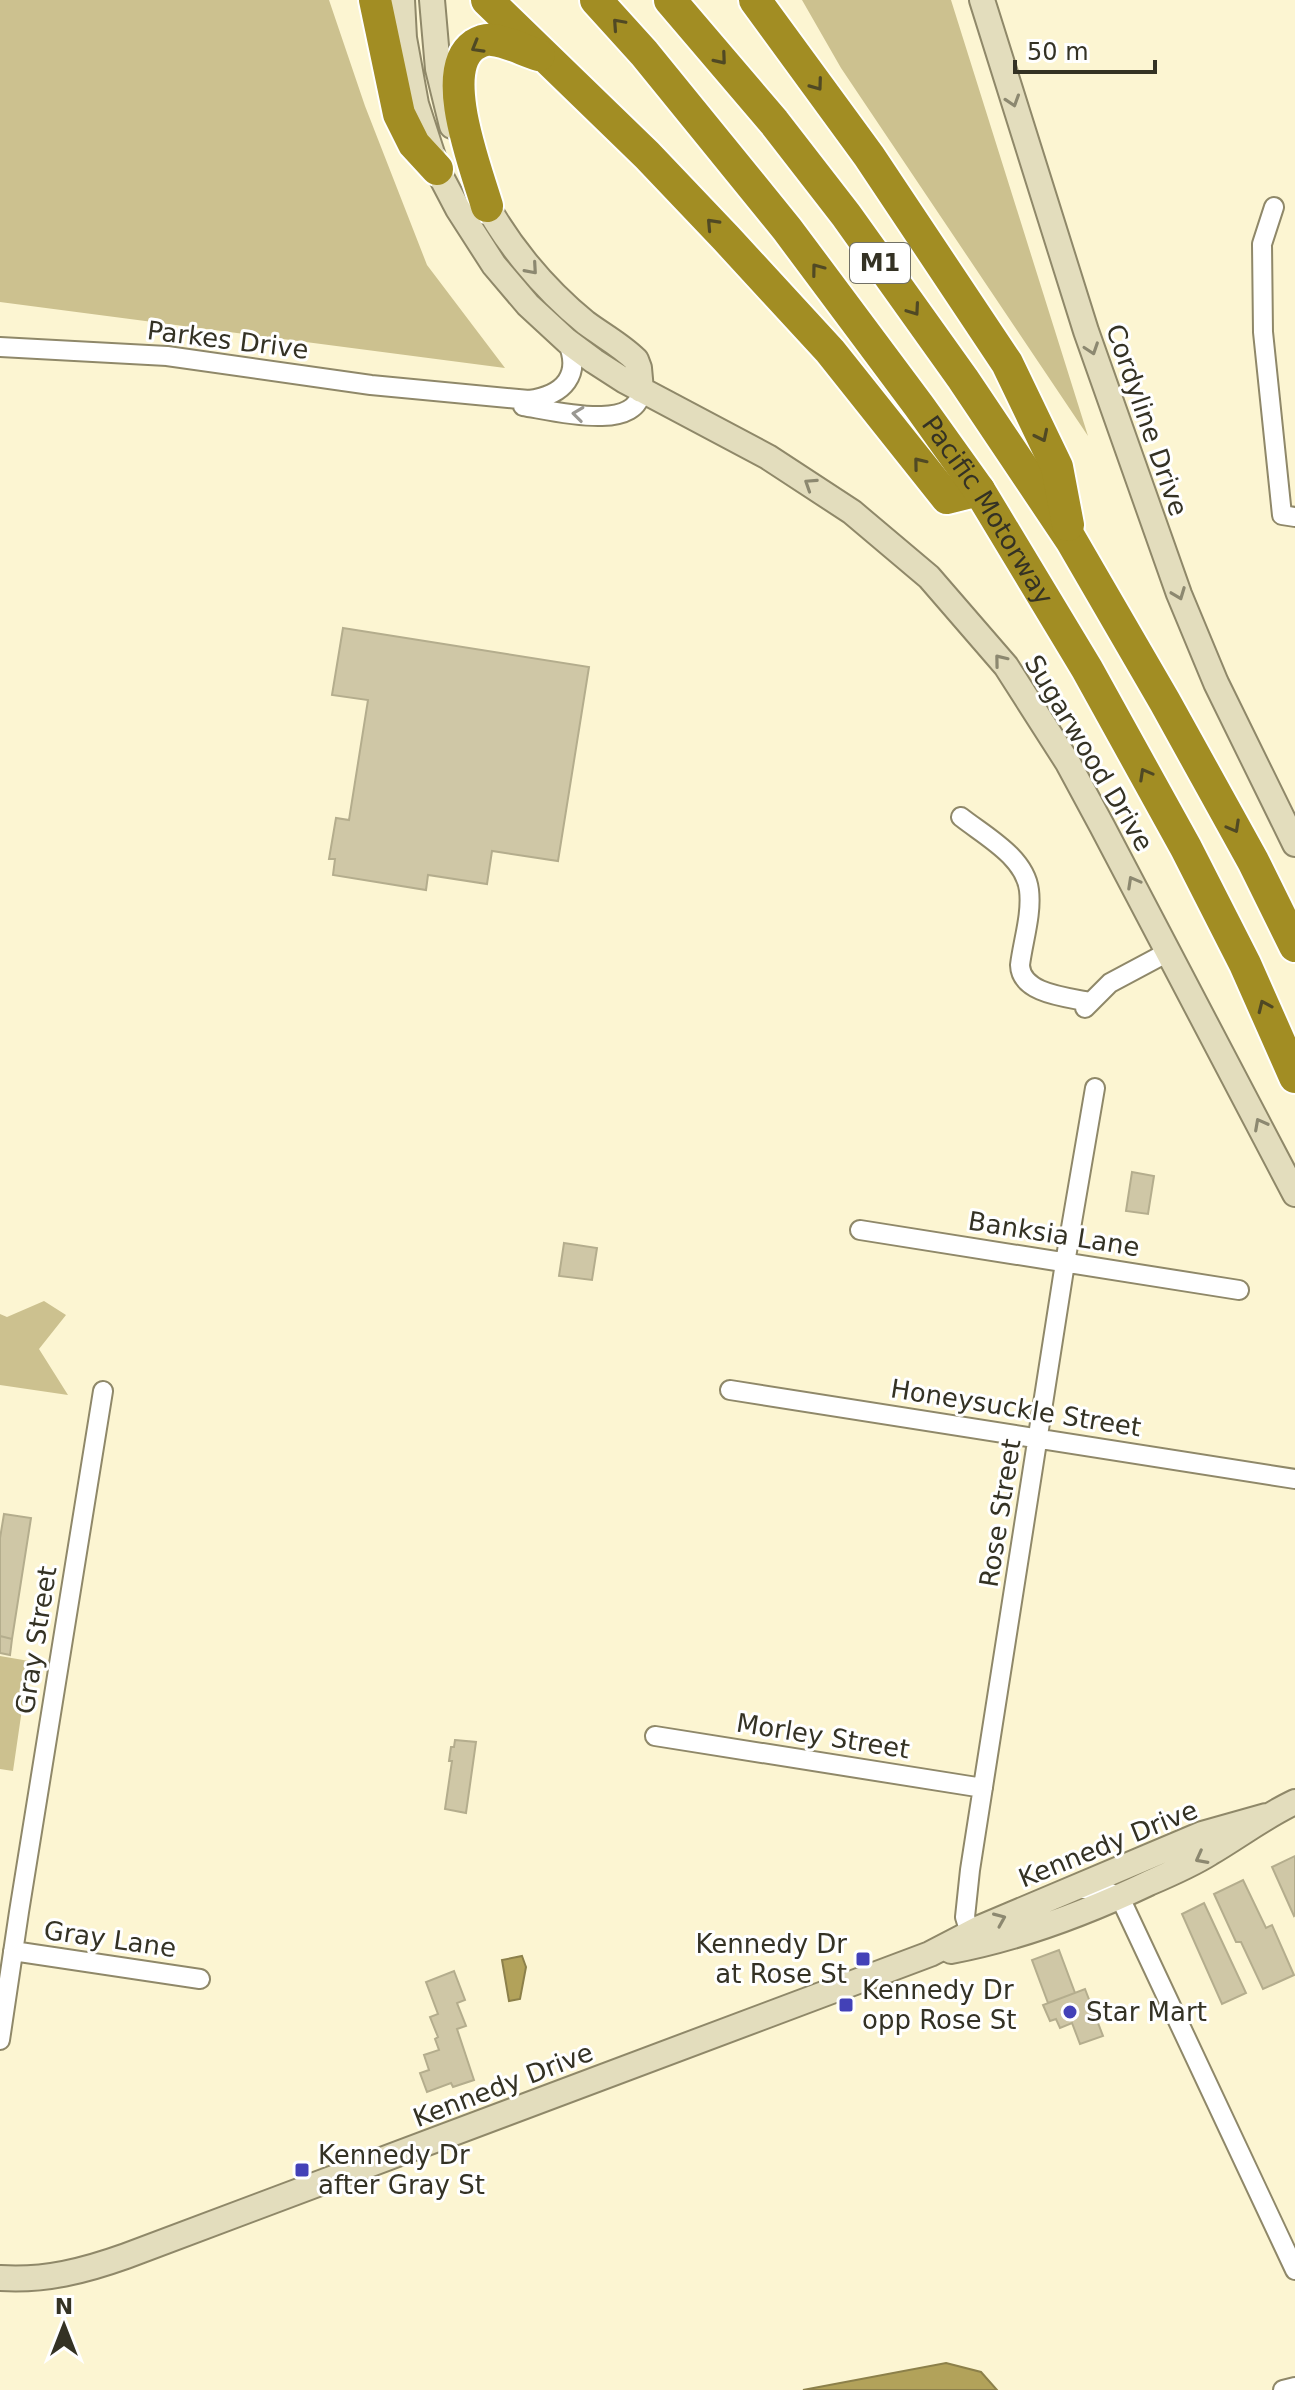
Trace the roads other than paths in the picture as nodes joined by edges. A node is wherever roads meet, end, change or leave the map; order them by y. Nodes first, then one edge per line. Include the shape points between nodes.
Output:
1 (375, 0) edge
2 (402, 0) edge
3 (432, 0) edge
4 (487, 0) edge
5 (596, 0) edge
6 (670, 0) edge
7 (755, 0) edge
8 (982, 0) edge
9 (550, 59) junction
10 (437, 169) junction
11 (487, 206) junction
12 (1274, 207) dead end
13 (567, 341) junction
14 (0, 347) edge
15 (641, 390) junction
16 (448, 393) junction
17 (979, 490) junction
18 (1288, 516) edge
19 (1071, 540) junction
20 (961, 817) dead end
21 (1295, 844) edge
22 (1295, 946) edge
23 (1170, 951) junction
24 (1295, 1077) edge
25 (1095, 1088) dead end
26 (1295, 1194) edge
27 (860, 1230) dead end
28 (1065, 1263) junction
29 (1239, 1290) dead end
30 (730, 1390) dead end
31 (103, 1391) dead end
32 (1038, 1437) junction
33 (1295, 1479) edge
34 (655, 1736) dead end
35 (983, 1788) junction
36 (1295, 1802) edge
37 (1266, 1816) junction
38 (1133, 1863) junction
39 (1071, 1889) junction
40 (1119, 1898) junction
41 (9, 1910) edge
42 (972, 1940) junction
43 (13, 1951) junction
44 (200, 1979) dead end
45 (0, 2040) edge
46 (1295, 2270) edge
47 (0, 2278) edge
48 (1295, 2387) edge
49 (1283, 2390) edge

1 - 10 highway via 399,114 414,144
2 - 10 street, Sugarwood Drive via 416,104
3 - 11 street via 438,69 451,123
4 - 9 highway
17 -> 5 highway, Pacific Motorway / M1 via 787,229
6 -> 19 highway, Pacific Motorway / M1 via 846,215
7 -> 19 highway via 869,156 1007,363 1057,467
8 -> 21 street, Cordyline Drive via 1086,331 1179,594
9 -> 11 highway via 491,39 465,55 459,89 463,123
17 -> 9 highway via 947,498 830,351
10 - 13 street, Sugarwood Drive via 494,265
11 -> 15 street via 548,288 636,360
12 - 18 street via 1262,244 1263,332
13 - 15 street, Sugarwood Drive
13 - 16 street, Parkes Drive via 571,375 549,395 524,400
14 - 16 street, Parkes Drive via 167,356
15 -> 16 street, Parkes Drive via 636,406 605,416
23 -> 15 street, Sugarwood Drive via 1068,763 1006,666 929,577 852,512 768,457
24 -> 17 highway, Pacific Motorway / M1 via 1186,848
19 -> 22 highway, Pacific Motorway / M1 via 1253,861
20 - 23 street via 1011,857 1026,879 1029,904 1020,973 1037,989 1087,1005 1110,983
26 -> 23 street, Sugarwood Drive
25 - 28 street, Rose Street
27 - 28 street, Banksia Lane
28 - 29 street, Banksia Lane
28 - 32 street, Rose Street
30 - 32 street, Honeysuckle Street
31 - 41 street, Gray Street
32 - 33 street, Honeysuckle Street
32 - 35 street, Rose Street
34 - 35 street, Morley Street
35 - 42 street, Rose Street via 965,1908
36 - 37 street, Kennedy Drive
37 - 38 street, Kennedy Drive via 1202,1834
37 -> 40 street, Kennedy Drive via 1209,1854
38 - 39 street, Kennedy Drive
38 - 40 street
39 - 40 street via 1108,1891
42 -> 39 street, Kennedy Drive
40 - 42 street, Kennedy Drive via 988,1944
40 - 46 street
41 - 43 street, Gray Street
42 - 47 street, Kennedy Drive via 85,2271
43 - 44 street, Gray Lane
43 - 45 street, Gray Street
48 - 49 street

